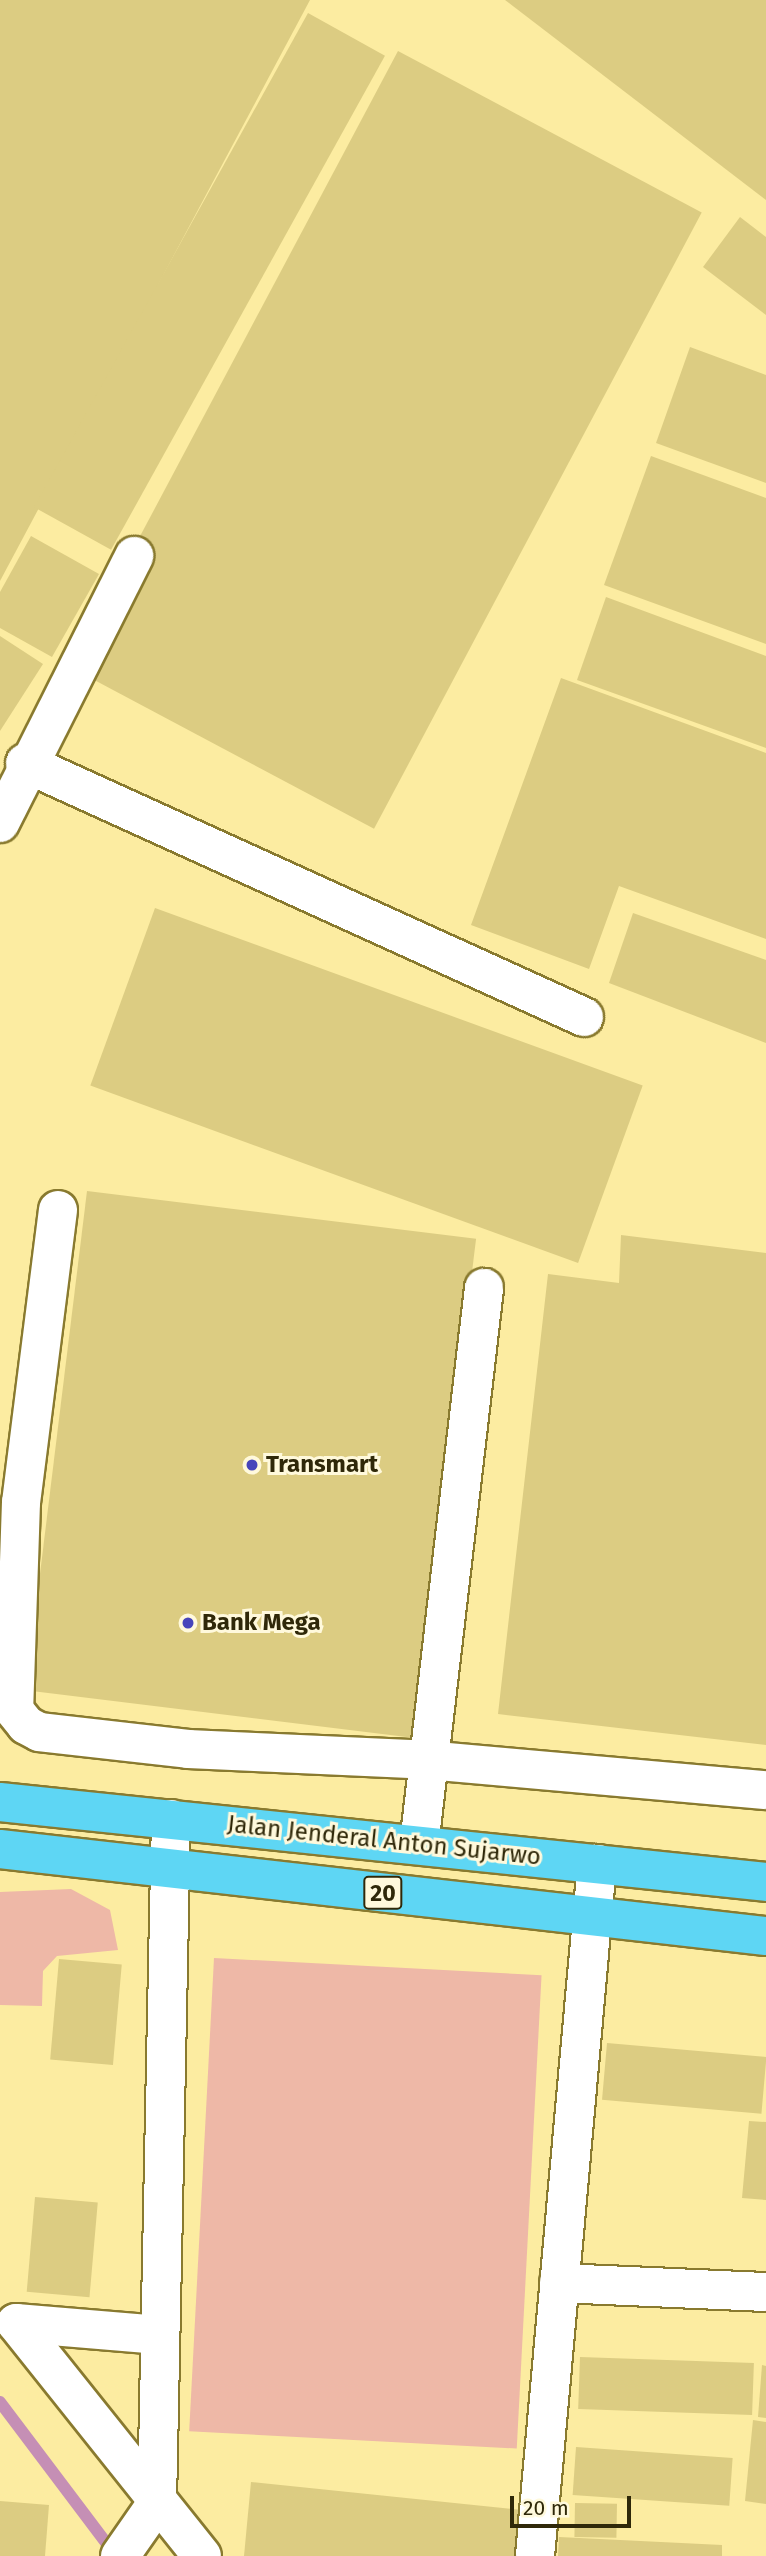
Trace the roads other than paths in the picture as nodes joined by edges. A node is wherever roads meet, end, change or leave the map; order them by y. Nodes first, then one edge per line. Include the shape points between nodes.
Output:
1 (134, 556) dead end
2 (25, 763) junction
3 (0, 821) edge
4 (584, 1017) dead end
5 (58, 1210) dead end
6 (484, 1288) dead end
7 (427, 1760) junction
8 (766, 1790) edge
9 (0, 1802) edge
10 (171, 1819) junction
11 (419, 1845) junction
12 (0, 1849) edge
13 (597, 1864) junction
14 (169, 1868) junction
15 (766, 1882) edge
16 (588, 1916) junction
17 (766, 1936) edge
18 (559, 2283) junction
19 (766, 2292) edge
20 (8, 2331) edge
21 (159, 2335) junction
22 (157, 2503) junction
23 (120, 2556) edge
24 (202, 2556) edge
25 (535, 2556) edge

1 - 2 lane
2 - 3 lane
2 - 4 lane
5 - 7 lane via 22,1502 14,1710 39,1732 188,1749
6 - 7 lane
7 - 8 lane
7 - 11 lane
9 - 10 highway, Jalan Jenderal Anton Sujarwo / 20
10 - 11 highway, Jalan Jenderal Anton Sujarwo / 20
10 - 14 lane
11 - 13 highway, Jalan Jenderal Anton Sujarwo / 20
12 - 14 highway, Jalan Jenderal Anton Sujarwo / 20
13 - 15 highway, Jalan Jenderal Anton Sujarwo / 20
13 - 16 lane
14 - 16 highway, Jalan Jenderal Anton Sujarwo / 20
14 - 21 lane
16 - 17 highway, Jalan Jenderal Anton Sujarwo / 20
16 - 18 lane
18 - 19 lane
18 - 25 lane
20 - 21 lane
20 - 22 lane
21 - 22 lane
22 - 23 lane
22 - 24 lane

